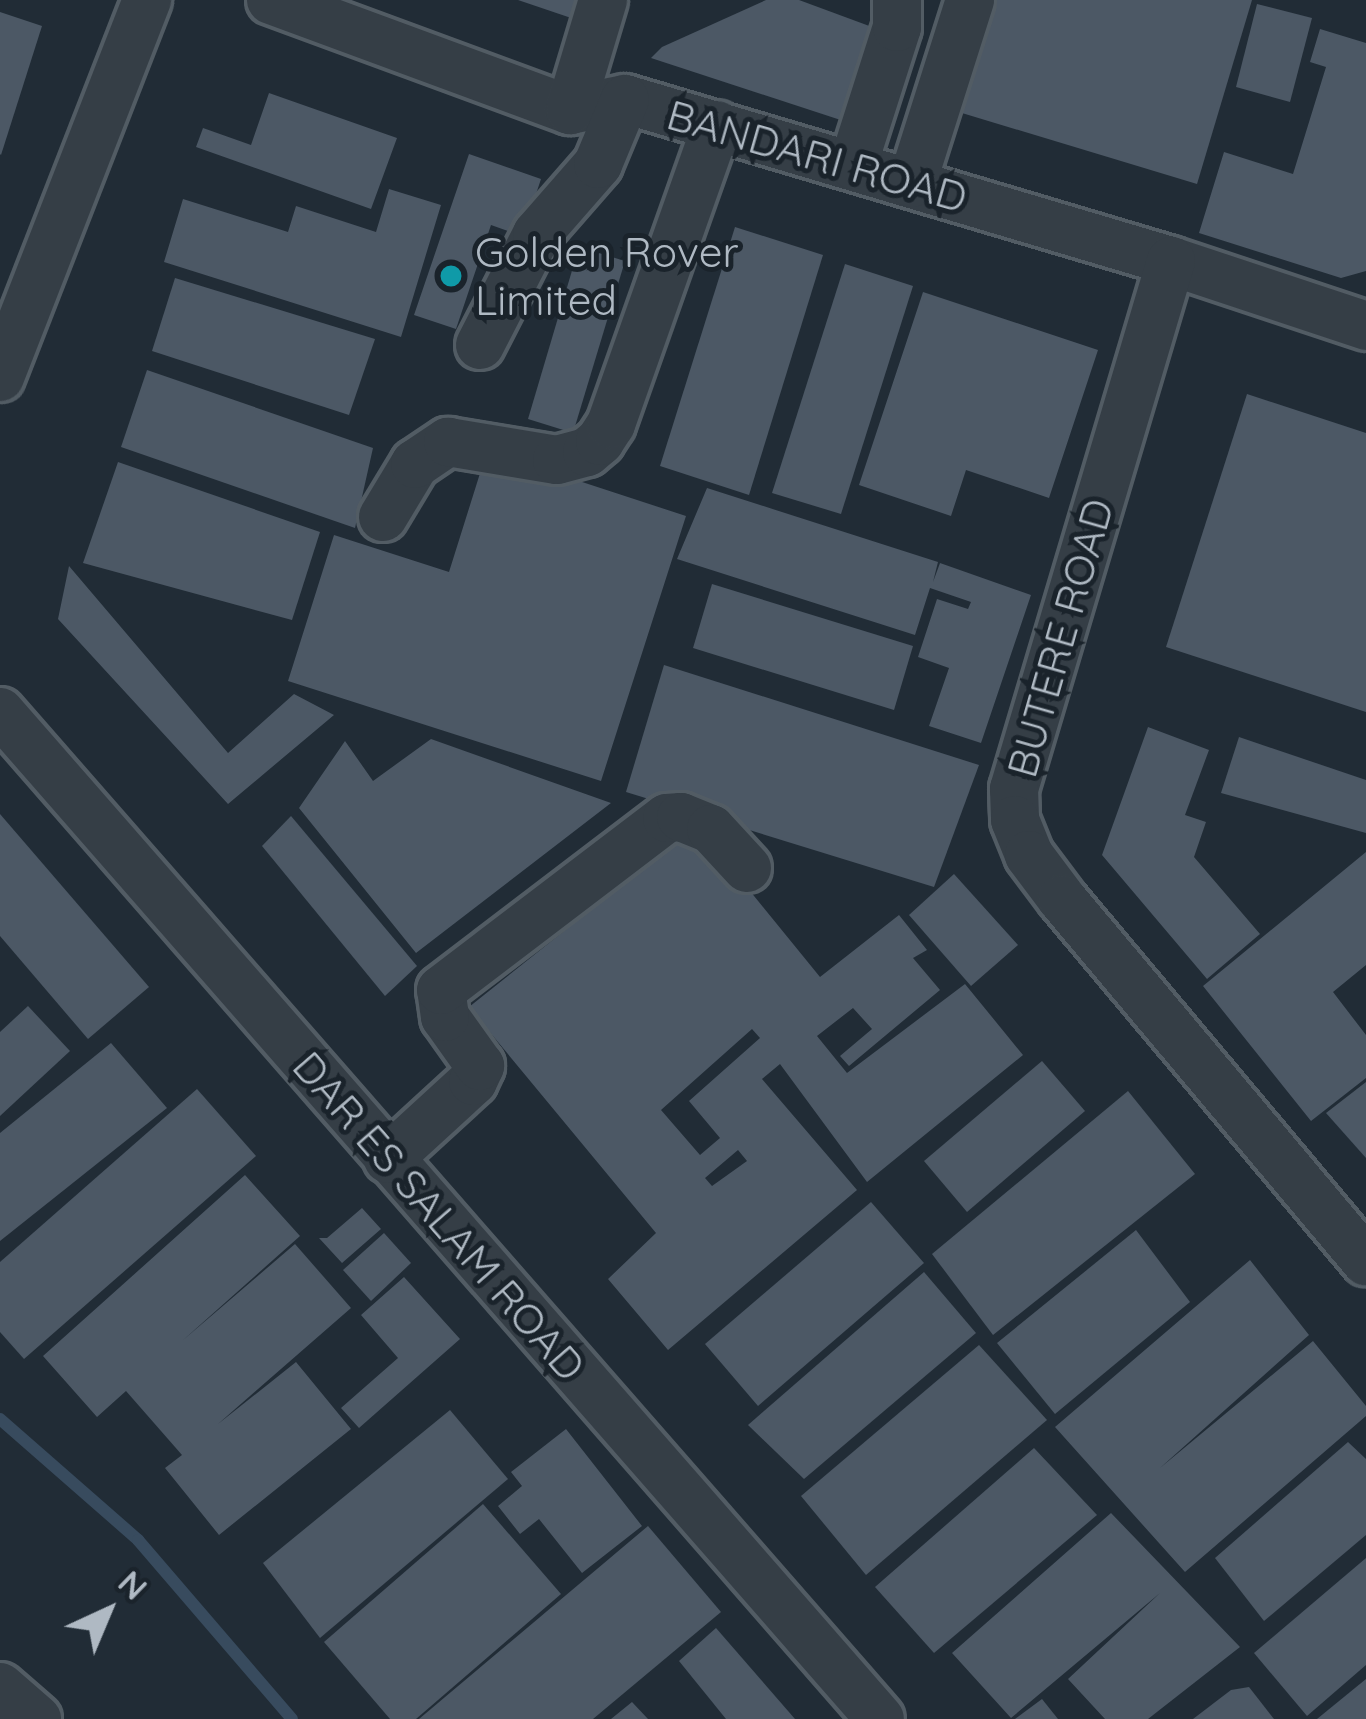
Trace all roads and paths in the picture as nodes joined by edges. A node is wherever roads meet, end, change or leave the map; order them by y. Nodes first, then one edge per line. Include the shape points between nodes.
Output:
1 (147, 0) edge
2 (271, 0) edge
3 (603, 0) edge
4 (897, 0) edge
5 (970, 0) edge
6 (625, 99) junction
7 (570, 110) junction
8 (717, 125) junction
9 (853, 165) junction
10 (911, 183) junction
11 (1171, 261) junction
12 (1366, 326) edge
13 (481, 345) dead end
14 (3, 358) edge
15 (382, 518) dead end
16 (0, 712) edge
17 (747, 868) dead end
18 (388, 1159) junction
19 (1366, 1261) edge
20 (0, 1687) edge
21 (37, 1719) edge
22 (880, 1719) edge

1 - 14 street
2 - 7 street
3 - 7 street
4 - 9 street via 897,27
5 - 10 street
6 - 7 street, BANDARI ROAD
6 - 8 street, BANDARI ROAD
6 - 13 street via 598,164 537,234
8 - 9 street, BANDARI ROAD
8 - 15 street via 600,441 556,460 448,442 415,464
9 - 10 street, BANDARI ROAD
10 - 11 street, BANDARI ROAD
11 - 12 street, BANDARI ROAD
11 - 19 street, BUTERE ROAD via 1014,789 1015,820 1029,855 1062,898
16 - 18 street, DAR ES SALAM ROAD
17 - 18 street via 711,829 667,818 441,991 446,1017 479,1066 473,1081
18 - 22 street, DAR ES SALAM ROAD
20 - 21 street

